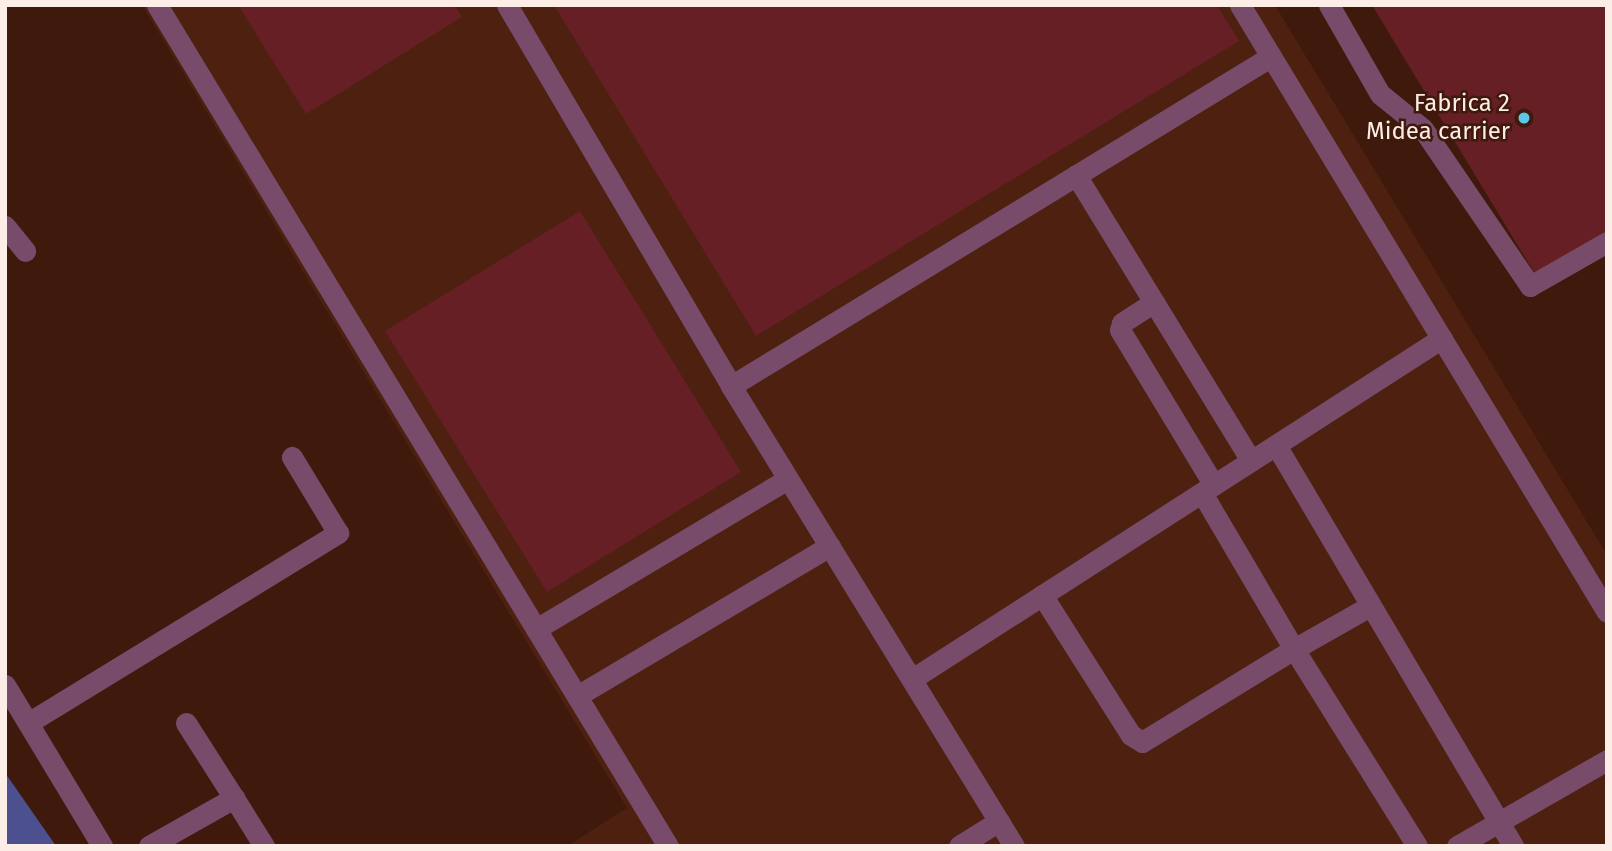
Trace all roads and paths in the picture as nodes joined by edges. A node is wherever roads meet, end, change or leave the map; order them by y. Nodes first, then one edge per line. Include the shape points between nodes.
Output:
1 (157, 5) edge
2 (507, 5) edge
3 (1240, 5) edge
4 (1329, 5) edge
5 (1270, 57) junction
6 (1076, 175) junction
7 (5, 226) edge
8 (1607, 242) edge
9 (25, 251) dead end
10 (1154, 302) junction
11 (1442, 338) junction
12 (731, 386) junction
13 (1276, 445) junction
14 (292, 457) dead end
15 (1251, 461) junction
16 (788, 479) junction
17 (1208, 489) junction
18 (830, 546) junction
19 (1042, 596) junction
20 (1370, 606) junction
21 (1607, 612) edge
22 (536, 629) junction
23 (1294, 649) junction
24 (912, 679) junction
25 (5, 685) edge
26 (576, 696) junction
27 (28, 723) junction
28 (186, 723) dead end
29 (1607, 760) edge
30 (234, 798) junction
31 (999, 821) junction
32 (1499, 822) junction
33 (102, 846) edge
34 (149, 846) edge
35 (264, 846) edge
36 (668, 846) edge
37 (959, 846) edge
38 (1014, 846) edge
39 (1418, 846) edge
40 (1457, 846) edge
41 (1513, 846) edge

1 - 22 street
2 - 12 street
3 - 5 street
4 - 8 street via 1380,94 1423,129 1530,286
5 - 6 street
5 - 11 street
6 - 10 street
6 - 12 street
7 - 9 street
10 - 15 street
10 - 17 street via 1122,323 1120,330
11 - 13 street
11 - 21 street
12 - 16 street
13 - 15 street
13 - 20 street
14 - 27 street via 338,533
15 - 17 street
16 - 18 street
16 - 22 street
17 - 19 street
17 - 23 street
18 - 24 street
18 - 26 street
19 - 23 street via 1130,735 1142,742
19 - 24 street
20 - 23 street
20 - 32 street
22 - 26 street
23 - 39 street
24 - 31 street
25 - 27 street
26 - 36 street
27 - 33 street
28 - 30 street
29 - 32 street
30 - 34 street
30 - 35 street
31 - 37 street
31 - 38 street
32 - 40 street
32 - 41 street

